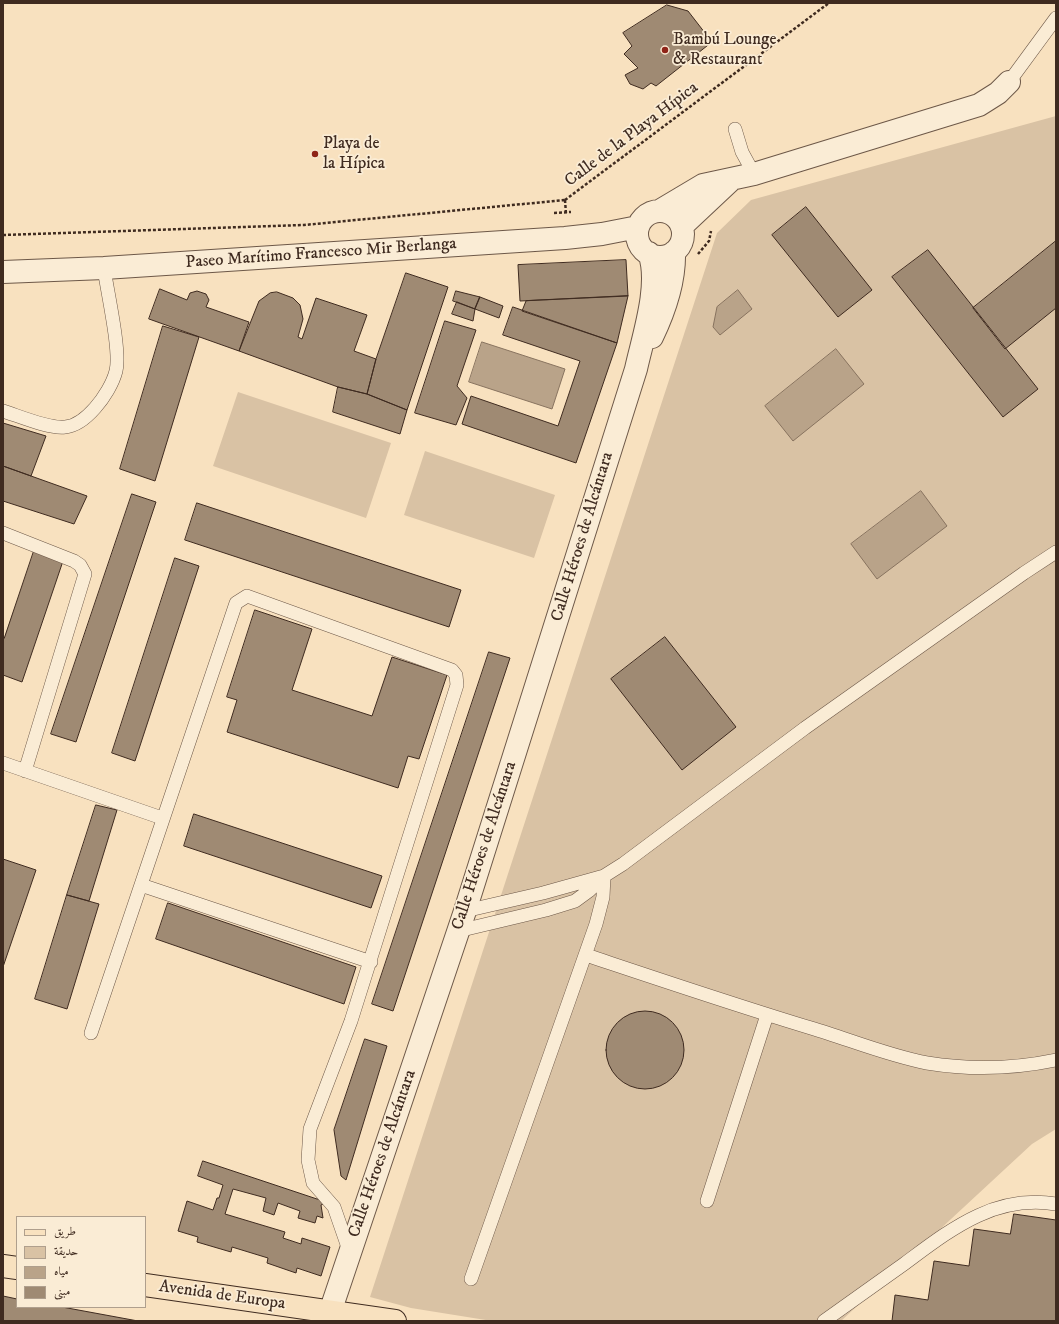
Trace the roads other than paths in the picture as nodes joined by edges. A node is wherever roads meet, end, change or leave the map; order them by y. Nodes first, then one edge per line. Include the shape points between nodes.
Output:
1 (1056, 18) edge
2 (1009, 82) joint
3 (735, 129) dead end
4 (754, 174) junction
5 (731, 180) junction
6 (661, 210) junction
7 (682, 226) junction
8 (638, 227) junction
9 (674, 252) junction
10 (649, 254) junction
11 (104, 268) junction
12 (3, 272) edge
13 (636, 368) junction
14 (3, 411) edge
15 (3, 533) edge
16 (1056, 552) edge
17 (3, 763) edge
18 (25, 771) junction
19 (162, 818) junction
20 (604, 876) junction
21 (141, 885) junction
22 (465, 911) junction
23 (458, 931) junction
24 (586, 955) junction
25 (370, 962) junction
26 (767, 1015) junction
27 (91, 1032) dead end
28 (1056, 1060) edge
29 (707, 1201) dead end
30 (1056, 1204) edge
31 (350, 1254) junction
32 (3, 1266) edge
33 (16, 1268) edge
34 (471, 1279) dead end
35 (146, 1285) edge
36 (329, 1316) edge
37 (395, 1321) edge
38 (824, 1321) edge

1 - 2 lane
2 - 4 street via 998,93 979,105
3 - 4 lane via 742,152
4 - 5 street
5 - 6 street via 703,186
5 - 7 street
6 - 7 street via 674,215
6 - 8 street via 651,212 643,218
7 - 9 street via 682,241
8 - 10 street via 638,240
8 - 11 street, Paseo Marítimo Francesco Mir Berlanga via 565,238
9 - 10 street via 661,256
9 - 13 street via 673,274 662,318
10 - 13 street via 653,264 651,291
11 - 12 street, Paseo Marítimo Francesco Mir Berlanga
11 - 14 lane via 117,354 116,370 98,405 78,423 65,427 52,426
13 - 22 street, Calle Héroes de Alcántara
15 - 18 lane via 74,561 85,574
16 - 20 lane via 804,728
17 - 18 lane
18 - 19 lane
19 - 21 lane
19 - 25 lane via 236,603 243,597 247,596 452,670 456,675 457,685
20 - 22 lane
20 - 23 lane via 580,897 560,906
20 - 24 lane via 600,910
21 - 25 lane
21 - 27 lane
22 - 23 street, Calle Héroes de Alcántara
23 - 31 street, Calle Héroes de Alcántara
24 - 26 lane
24 - 34 lane
25 - 31 lane via 351,1021 310,1129 308,1160 313,1183 334,1207
26 - 28 lane via 894,1055 956,1067 995,1068
26 - 29 lane
30 - 38 lane via 1014,1204 987,1211 958,1224
31 - 36 street, Calle Héroes de Alcántara
32 - 33 main road
35 - 36 main road, Avenida de Europa
36 - 37 main road, Avenida de Europa

